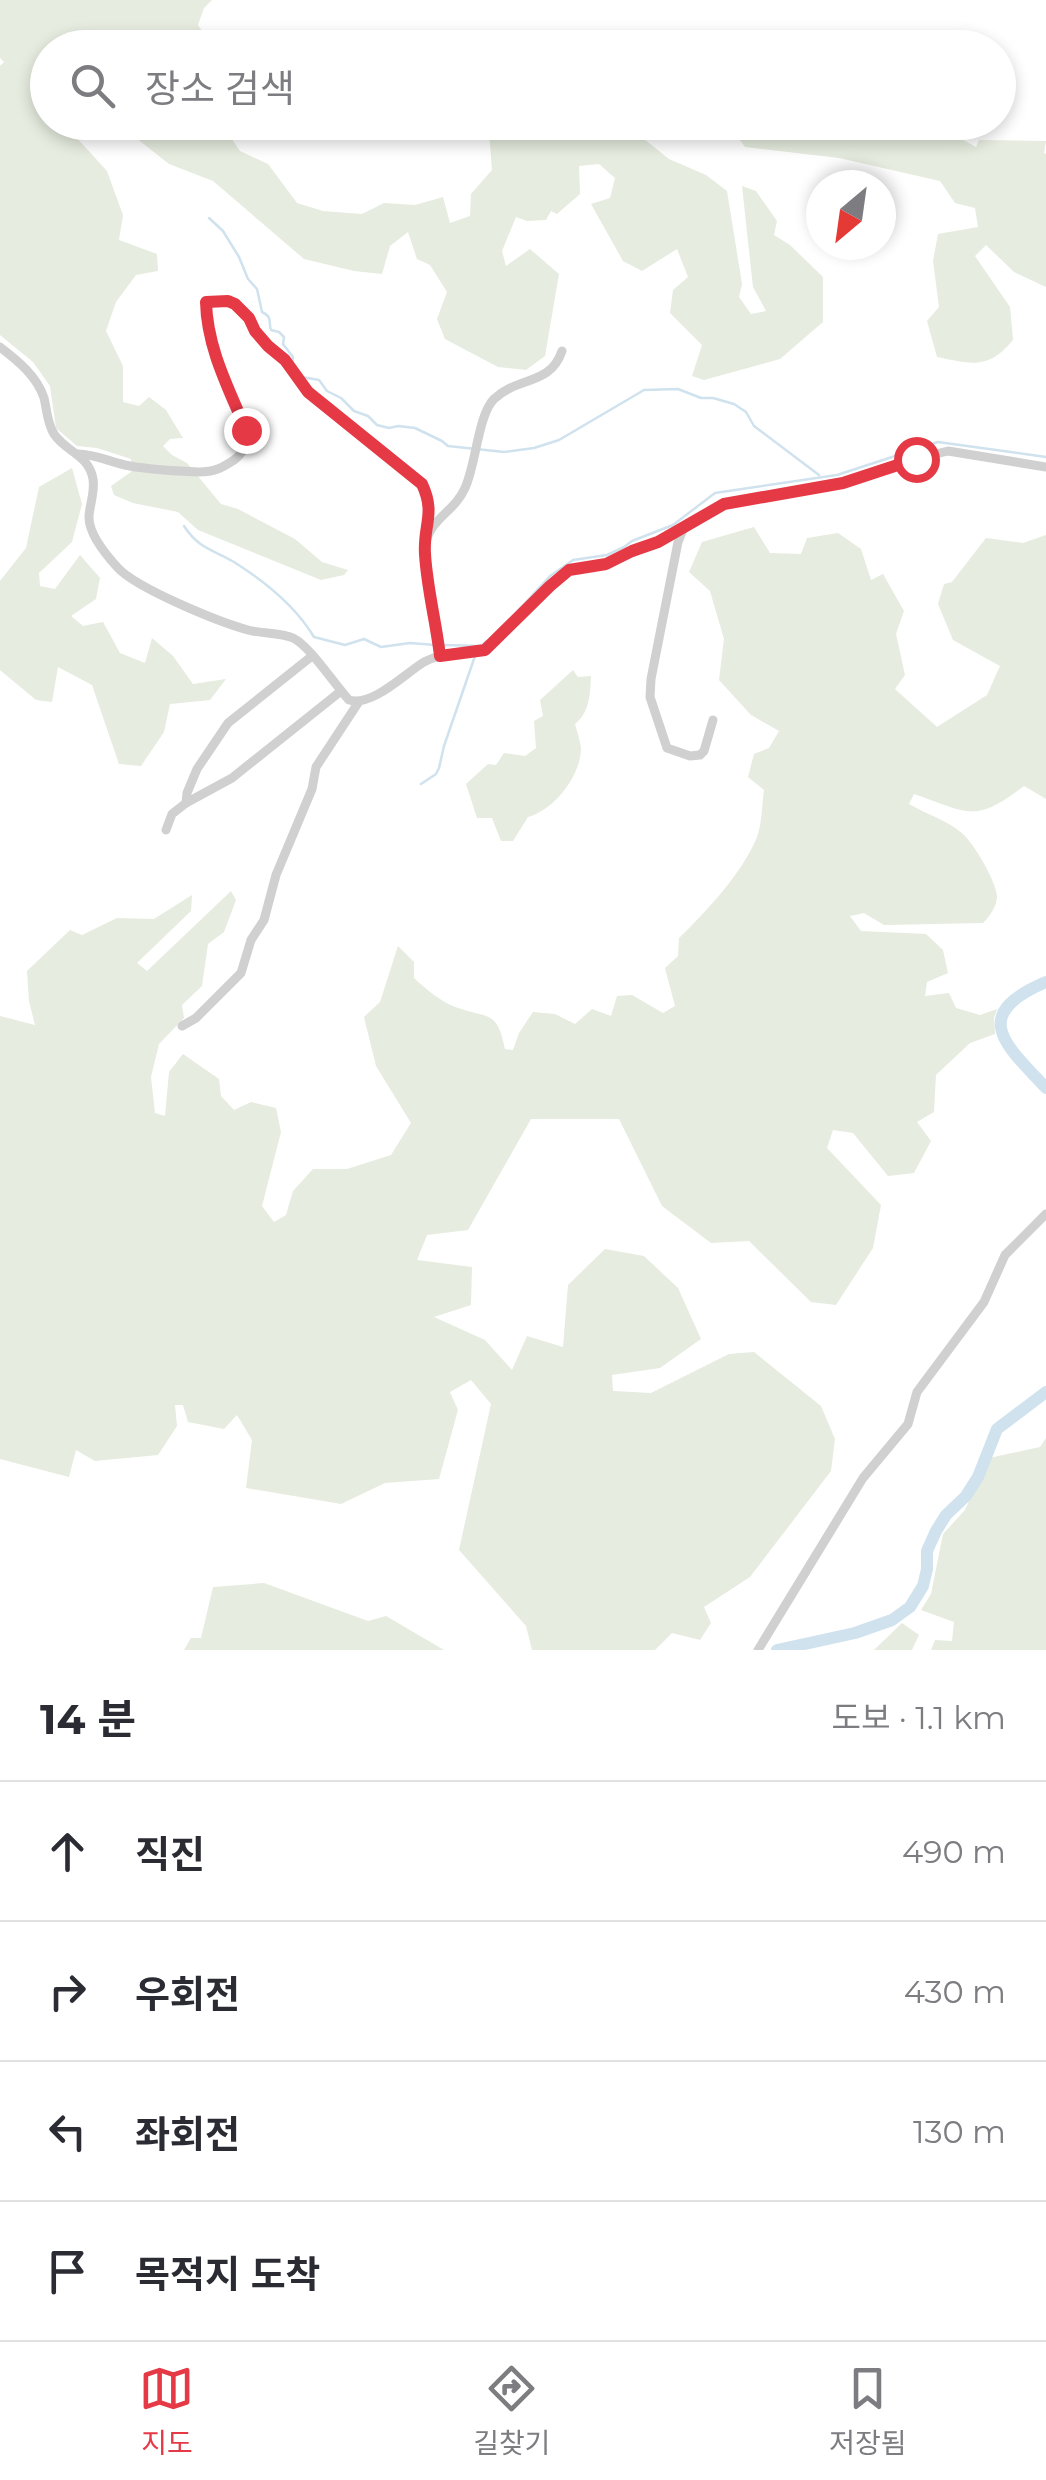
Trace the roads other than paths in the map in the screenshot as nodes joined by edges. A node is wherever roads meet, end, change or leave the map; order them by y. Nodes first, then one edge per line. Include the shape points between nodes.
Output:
1 (0, 347) edge
2 (562, 351) dead end
3 (77, 454) junction
4 (1046, 467) edge
5 (685, 525) junction
6 (426, 537) junction
7 (312, 656) junction
8 (440, 656) junction
9 (340, 691) junction
10 (358, 703) junction
11 (713, 720) dead end
12 (186, 803) junction
13 (166, 830) dead end
14 (182, 1026) dead end
15 (1046, 1214) edge
16 (758, 1650) edge

1 - 3 street via 35,378 55,436
2 - 6 street via 548,373 492,400 466,486
3 - 6 street via 204,472 220,470 240,455 246,430 220,371 207,317 206,302 228,301 308,392 422,484 429,499
3 - 7 street via 93,477 88,522 130,580 250,631 290,636
4 - 5 street via 948,451 843,483 724,504
5 - 8 street via 606,564 569,570 485,650
5 - 11 street via 650,698 666,748 700,755
6 - 8 street
7 - 9 street
7 - 12 street via 228,723 197,769
8 - 10 street
9 - 10 street
9 - 12 street via 232,778
10 - 14 street via 316,766 242,973
12 - 13 street
15 - 16 street via 1005,1255 984,1302 917,1392 908,1424 862,1478

